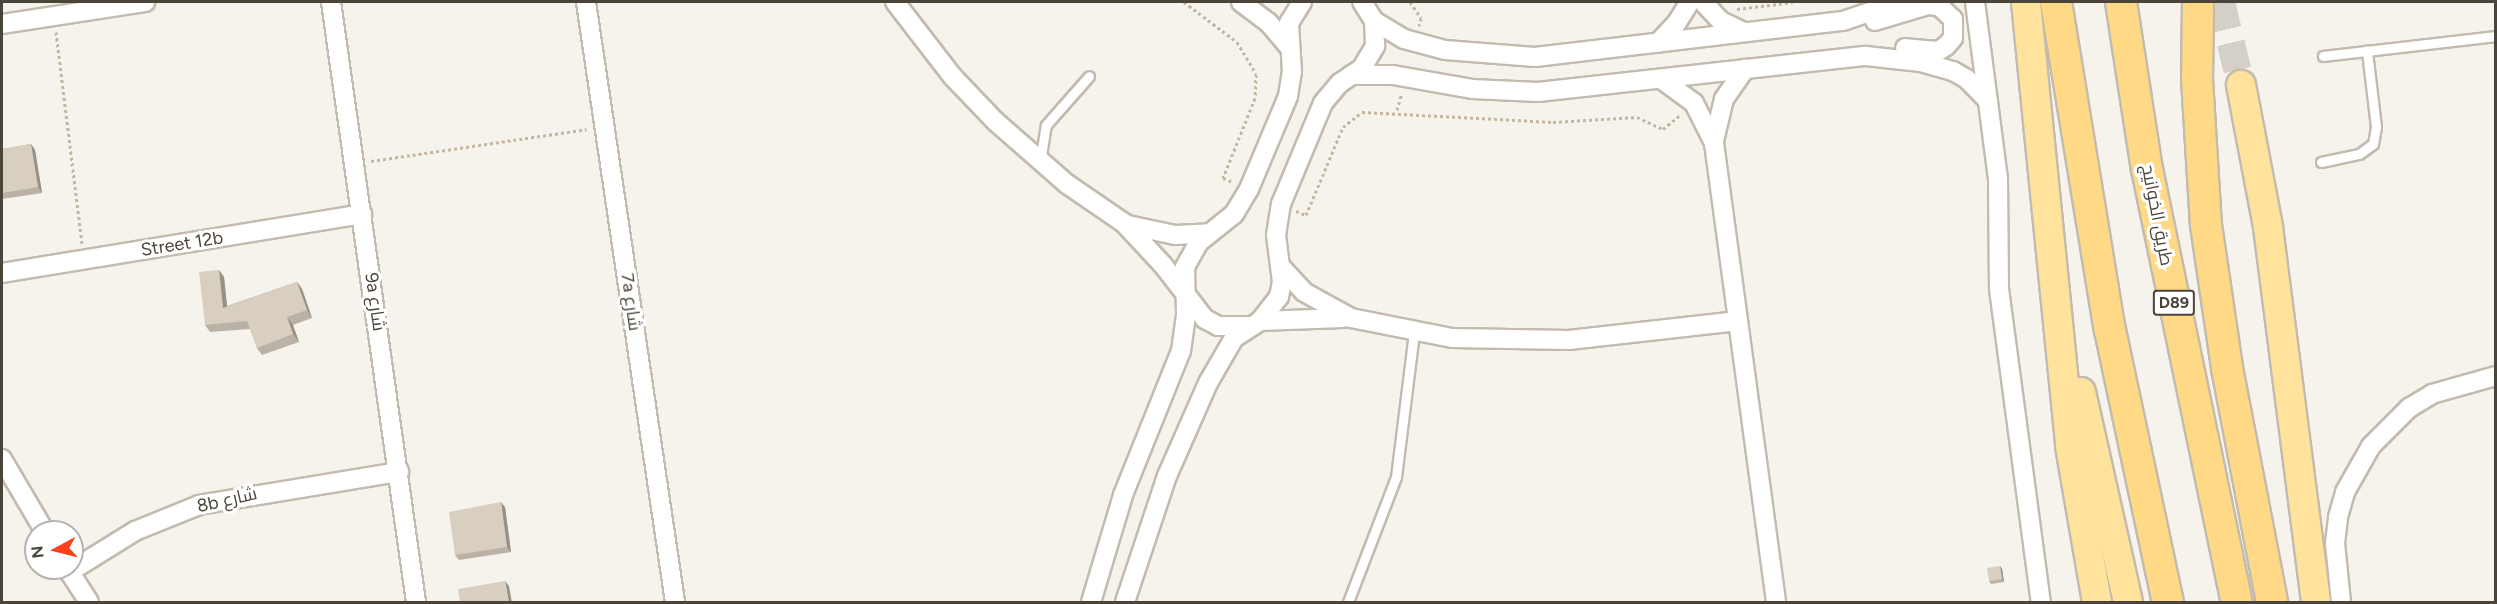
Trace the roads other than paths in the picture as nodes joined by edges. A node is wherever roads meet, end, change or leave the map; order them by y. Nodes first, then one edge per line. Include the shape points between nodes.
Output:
1 (145, 2) edge
2 (332, 2) edge
3 (586, 2) edge
4 (895, 2) edge
5 (1240, 2) edge
6 (1302, 2) edge
7 (1690, 2) edge
8 (1703, 2) edge
9 (1899, 2) edge
10 (1975, 2) edge
11 (2026, 2) edge
12 (2056, 2) edge
13 (2121, 2) edge
14 (2198, 2) edge
15 (2214, 2) edge
16 (1368, 8) edge
17 (1843, 21) junction
18 (2, 24) edge
19 (1745, 32) junction
20 (2496, 36) edge
21 (1658, 43) junction
22 (1290, 48) junction
23 (2367, 51) junction
24 (1847, 56) junction
25 (2323, 56) dead end
26 (1745, 69) junction
27 (1351, 75) junction
28 (1089, 76) dead end
29 (1662, 79) junction
30 (2197, 79) junction
31 (2241, 85) tunnel mouth
32 (1988, 101) junction
33 (1714, 143) junction
34 (1040, 162) junction
35 (2321, 162) dead end
36 (362, 214) junction
37 (1124, 223) junction
38 (1210, 233) junction
39 (2054, 260) junction
40 (1280, 266) junction
41 (2, 273) edge
42 (1185, 296) junction
43 (1351, 318) junction
44 (1738, 321) junction
45 (1254, 323) junction
46 (1414, 332) junction
47 (2496, 376) edge
48 (2, 459) edge
49 (399, 471) junction
50 (38, 520) edge
51 (84, 561) edge
52 (74, 580) edge
53 (89, 603) edge
54 (416, 603) edge
55 (675, 603) edge
56 (1090, 603) edge
57 (1125, 603) edge
58 (1348, 603) edge
59 (1776, 603) edge
60 (2041, 603) edge
61 (2097, 603) edge
62 (2128, 603) edge
63 (2168, 603) edge
64 (2237, 603) edge
65 (2272, 603) edge
66 (2316, 603) edge
67 (2341, 603) edge

1 - 18 street
2 - 36 street, 9a شارع
3 - 55 street, 7a شارع
4 - 34 street via 952,77
5 - 22 street via 1268,22
6 - 22 street via 1289,23
7 - 21 street
8 - 19 street via 1721,21
9 - 17 street
10 - 32 street
11 - 39 main road
12 - 63 highway via 2110,330
13 - 64 highway, طريق الخوانيج / D89 via 2148,170
14 - 30 highway
15 - 30 street
16 - 21 street via 1416,42 1495,56 1564,55
16 - 27 street via 1375,46 1366,63
17 - 19 street
17 - 24 street via 1890,18 1928,5 1947,11 1955,29 1947,46 1938,51 1896,47
19 - 21 street
20 - 23 lane
22 - 38 street via 1288,96 1249,189 1234,214
23 - 25 lane
23 - 35 lane via 2376,127 2373,144 2359,154
24 - 26 street
24 - 32 street via 1884,57 1939,66 1967,79
26 - 29 street
26 - 33 street via 1724,99
27 - 29 street via 1393,75 1505,92
27 - 40 street via 1323,103 1281,204 1276,235
28 - 34 lane via 1046,125
29 - 33 street via 1694,103
30 - 65 highway via 2199,153 2216,297
31 - 66 main road via 2270,237
32 - 60 street via 1998,178 1999,289
33 - 44 street
34 - 37 street
36 - 41 street, Street 12b
36 - 49 street, 9a شارع
37 - 38 street via 1157,233
37 - 42 street via 1157,257
38 - 42 street via 1190,254 1185,267
39 - 61 main road via 2070,446
39 - 62 main road
40 - 43 street via 1319,303
40 - 45 street via 1279,297
42 - 45 street via 1204,319 1218,326
42 - 56 street via 1181,351 1123,495
43 - 45 street
43 - 46 street
44 - 46 street via 1569,340 1491,341
44 - 59 street
45 - 57 street via 1234,338 1208,383 1167,476
46 - 58 lane via 1396,477
47 - 67 street via 2432,394 2409,408 2371,446 2353,476 2338,517 2335,543
48 - 50 street
49 - 51 street, 8b شارع via 199,505 135,531
49 - 54 street, 9a شارع
52 - 53 street

